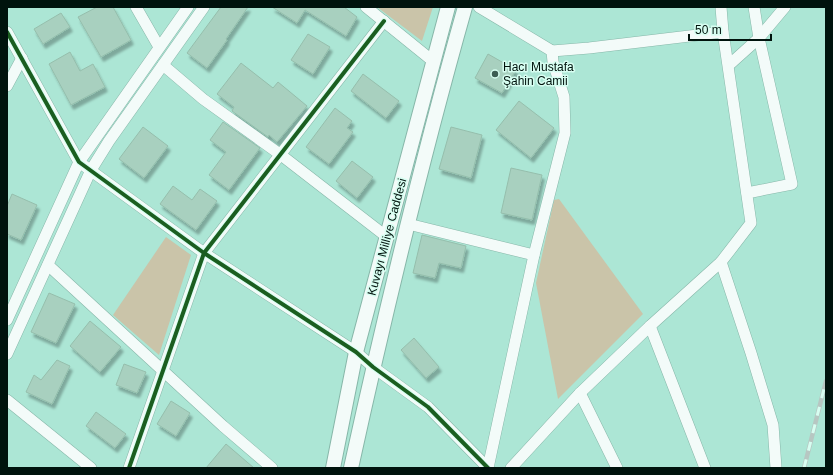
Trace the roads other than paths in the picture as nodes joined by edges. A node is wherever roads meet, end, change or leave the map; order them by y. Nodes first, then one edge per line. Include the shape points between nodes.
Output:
1 (136, 7) edge
2 (188, 7) edge
3 (204, 7) edge
4 (366, 7) edge
5 (448, 7) edge
6 (465, 7) edge
7 (479, 7) edge
8 (721, 7) edge
9 (754, 7) edge
10 (785, 7) edge
11 (384, 22) junction
12 (7, 32) edge
13 (723, 32) junction
14 (759, 38) junction
15 (159, 47) junction
16 (552, 51) junction
17 (22, 58) junction
18 (434, 62) junction
19 (163, 65) junction
20 (729, 65) junction
21 (7, 86) edge
22 (281, 155) junction
23 (79, 162) junction
24 (91, 170) junction
25 (747, 193) junction
26 (408, 224) junction
27 (387, 237) junction
28 (204, 253) junction
29 (534, 255) junction
30 (721, 262) junction
31 (48, 265) junction
32 (7, 320) edge
33 (650, 326) junction
34 (356, 352) junction
35 (7, 354) edge
36 (374, 367) junction
37 (163, 371) junction
38 (580, 393) junction
39 (7, 400) edge
40 (91, 468) edge
41 (128, 468) edge
42 (272, 468) edge
43 (332, 468) edge
44 (351, 468) edge
45 (488, 468) edge
46 (511, 468) edge
47 (617, 468) edge
48 (705, 468) edge
49 (776, 468) edge

1 - 15 street
2 - 15 street
3 - 19 street
4 - 11 street
5 - 18 main road, Kuvayı Milliye Caddesi
6 - 26 main road, Kuvayı Milliye Caddesi
7 - 16 street
8 - 13 street
9 - 14 street
10 - 14 street
11 - 18 street
11 - 22 street
12 - 17 street
13 - 16 street
13 - 20 street
14 - 20 street
14 - 25 street via 792,184
15 - 23 street
16 - 29 street via 564,96 565,133
17 - 21 street
17 - 23 street
18 - 27 main road, Kuvayı Milliye Caddesi
19 - 22 street via 203,99
19 - 24 street via 109,140
20 - 25 street
22 - 27 street
22 - 28 street
23 - 24 street
23 - 32 street
24 - 28 street
24 - 31 street
25 - 30 street via 751,223
26 - 29 street
26 - 36 main road, Kuvayı Milliye Caddesi
27 - 34 main road, Kuvayı Milliye Caddesi
28 - 34 street
28 - 37 street
29 - 45 street
30 - 33 street
30 - 49 street via 773,425
31 - 35 street
31 - 37 street
33 - 38 street
33 - 48 street
34 - 36 street
34 - 43 main road, Kuvayı Milliye Caddesi
36 - 44 main road, Kuvayı Milliye Caddesi
36 - 45 street via 428,407
37 - 41 street
37 - 42 street
38 - 46 street
38 - 47 street
39 - 40 street

